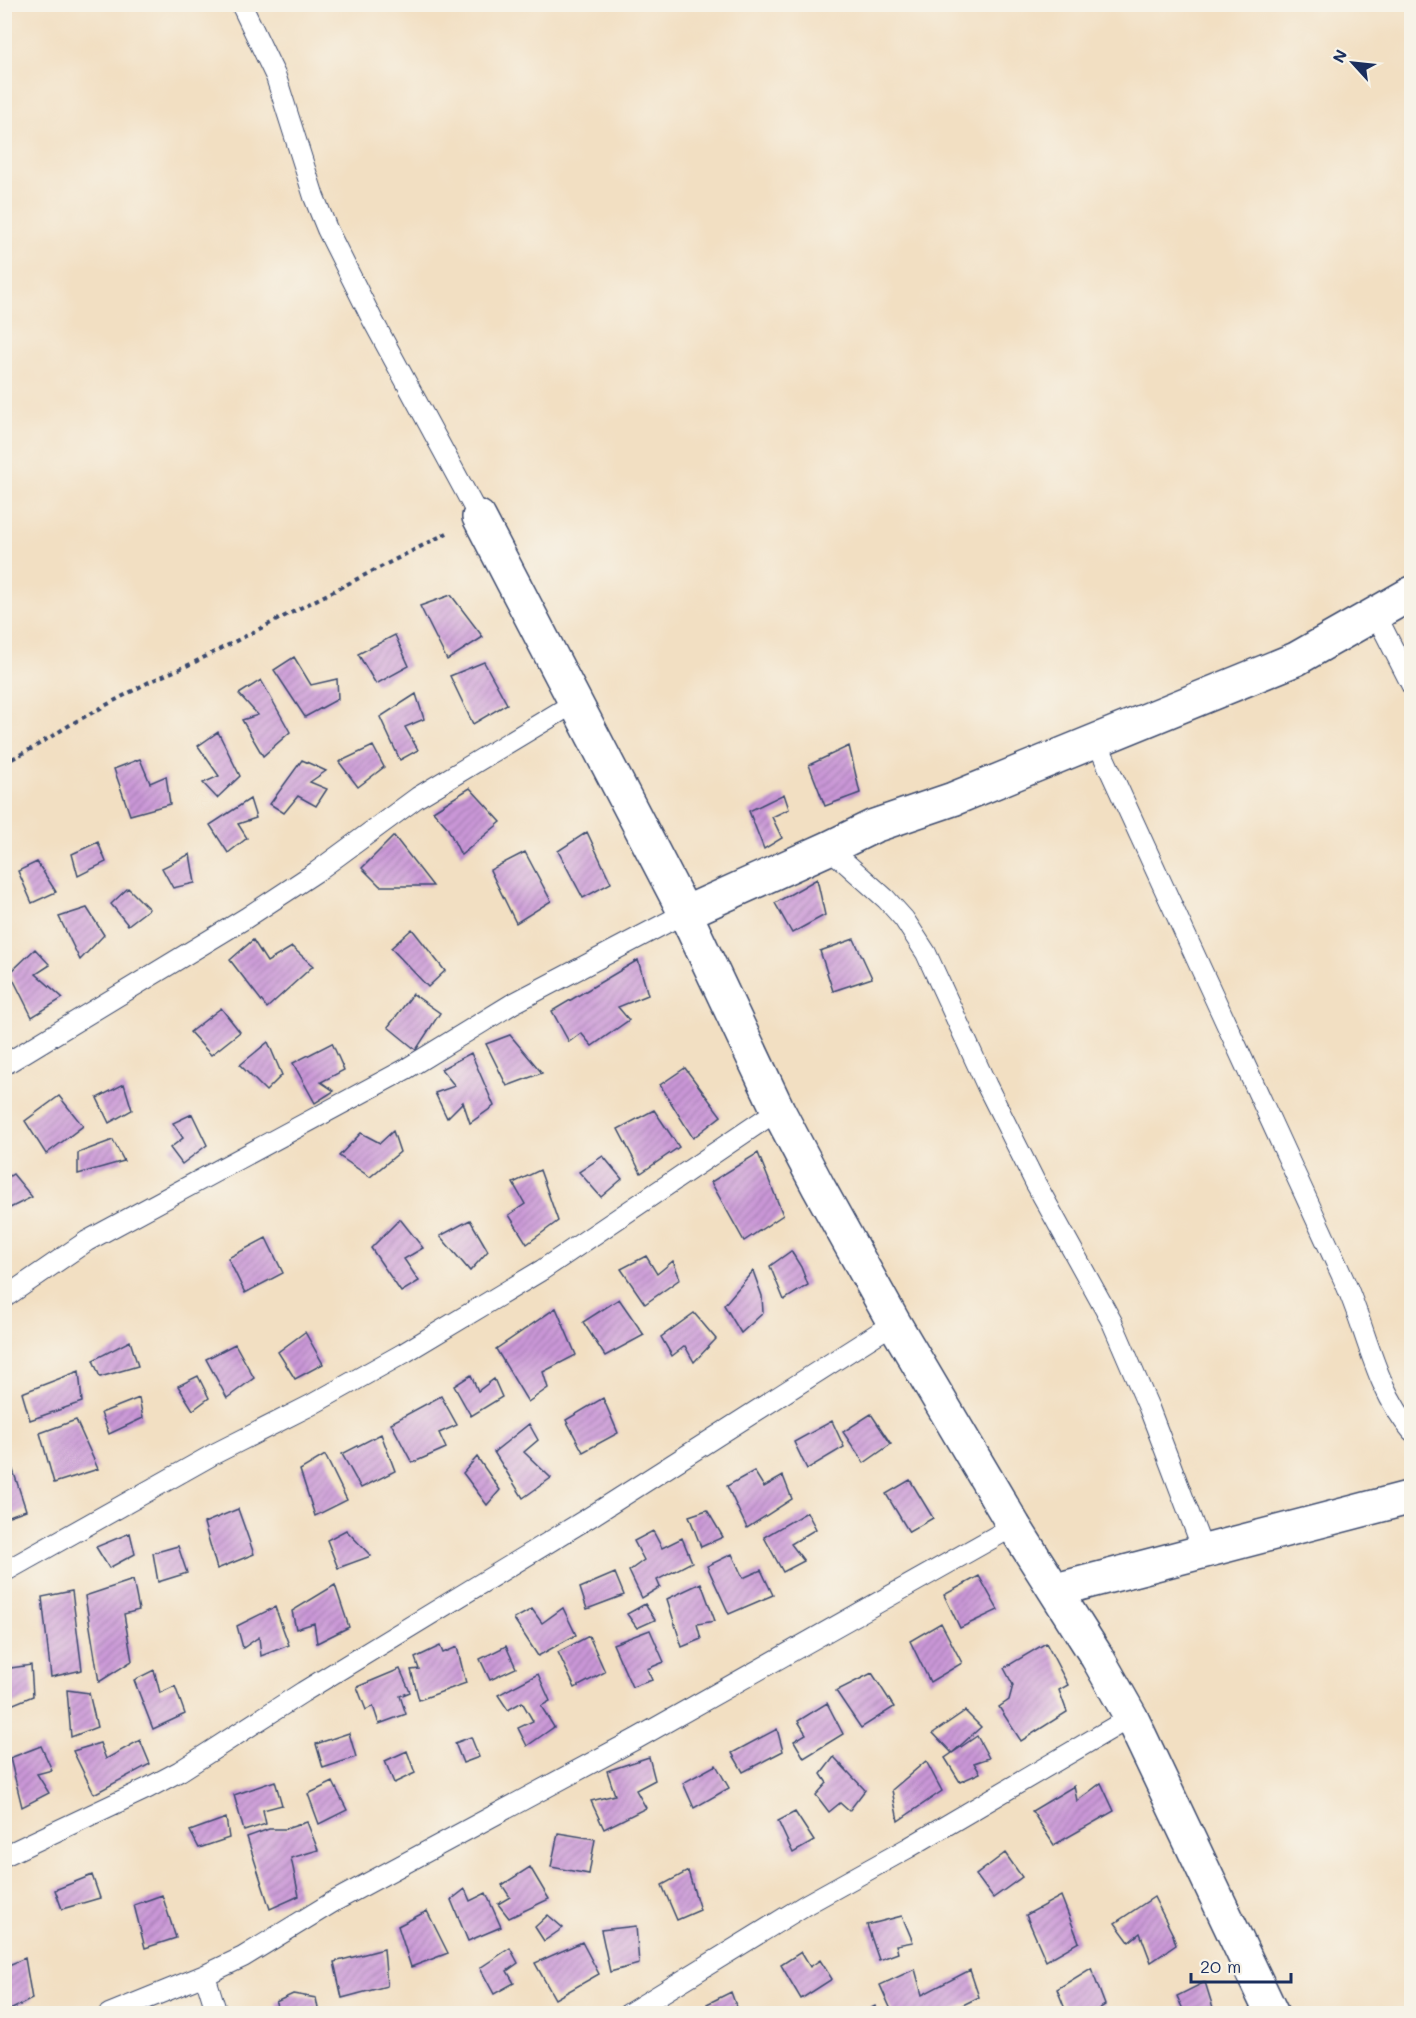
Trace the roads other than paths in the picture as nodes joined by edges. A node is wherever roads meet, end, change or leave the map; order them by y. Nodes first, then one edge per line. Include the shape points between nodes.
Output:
1 (241, 4) edge
2 (479, 517) joint
3 (1412, 594) edge
4 (1375, 613) junction
5 (1412, 686) edge
6 (576, 702) junction
7 (1096, 740) junction
8 (829, 848) junction
9 (685, 912) junction
10 (4, 1065) edge
11 (778, 1110) junction
12 (4, 1298) edge
13 (894, 1323) junction
14 (1412, 1431) edge
15 (1412, 1497) edge
16 (1014, 1526) junction
17 (1203, 1550) junction
18 (4, 1572) edge
19 (1056, 1590) junction
20 (1131, 1717) junction
21 (4, 1856) edge
22 (205, 1975) junction
23 (110, 2013) edge
24 (217, 2013) edge
25 (628, 2013) edge
26 (1272, 2013) edge

1 - 2 lane via 276,77 327,229
2 - 6 street
3 - 4 street
4 - 5 lane
4 - 7 street via 1296,659
6 - 9 street
6 - 10 lane via 418,797 246,918
7 - 8 street via 874,826
7 - 14 lane via 1349,1291 1375,1369
8 - 9 street
8 - 17 lane via 886,898 926,953 1031,1174 1112,1322
9 - 11 street
9 - 12 lane via 512,1004 406,1069 87,1241
11 - 13 street
11 - 18 lane via 542,1270 404,1353
13 - 16 street
13 - 21 lane via 180,1771
15 - 17 street
16 - 19 street
16 - 22 lane
17 - 19 street
19 - 20 street
20 - 25 lane via 807,1904
20 - 26 street
22 - 23 lane
22 - 24 lane

